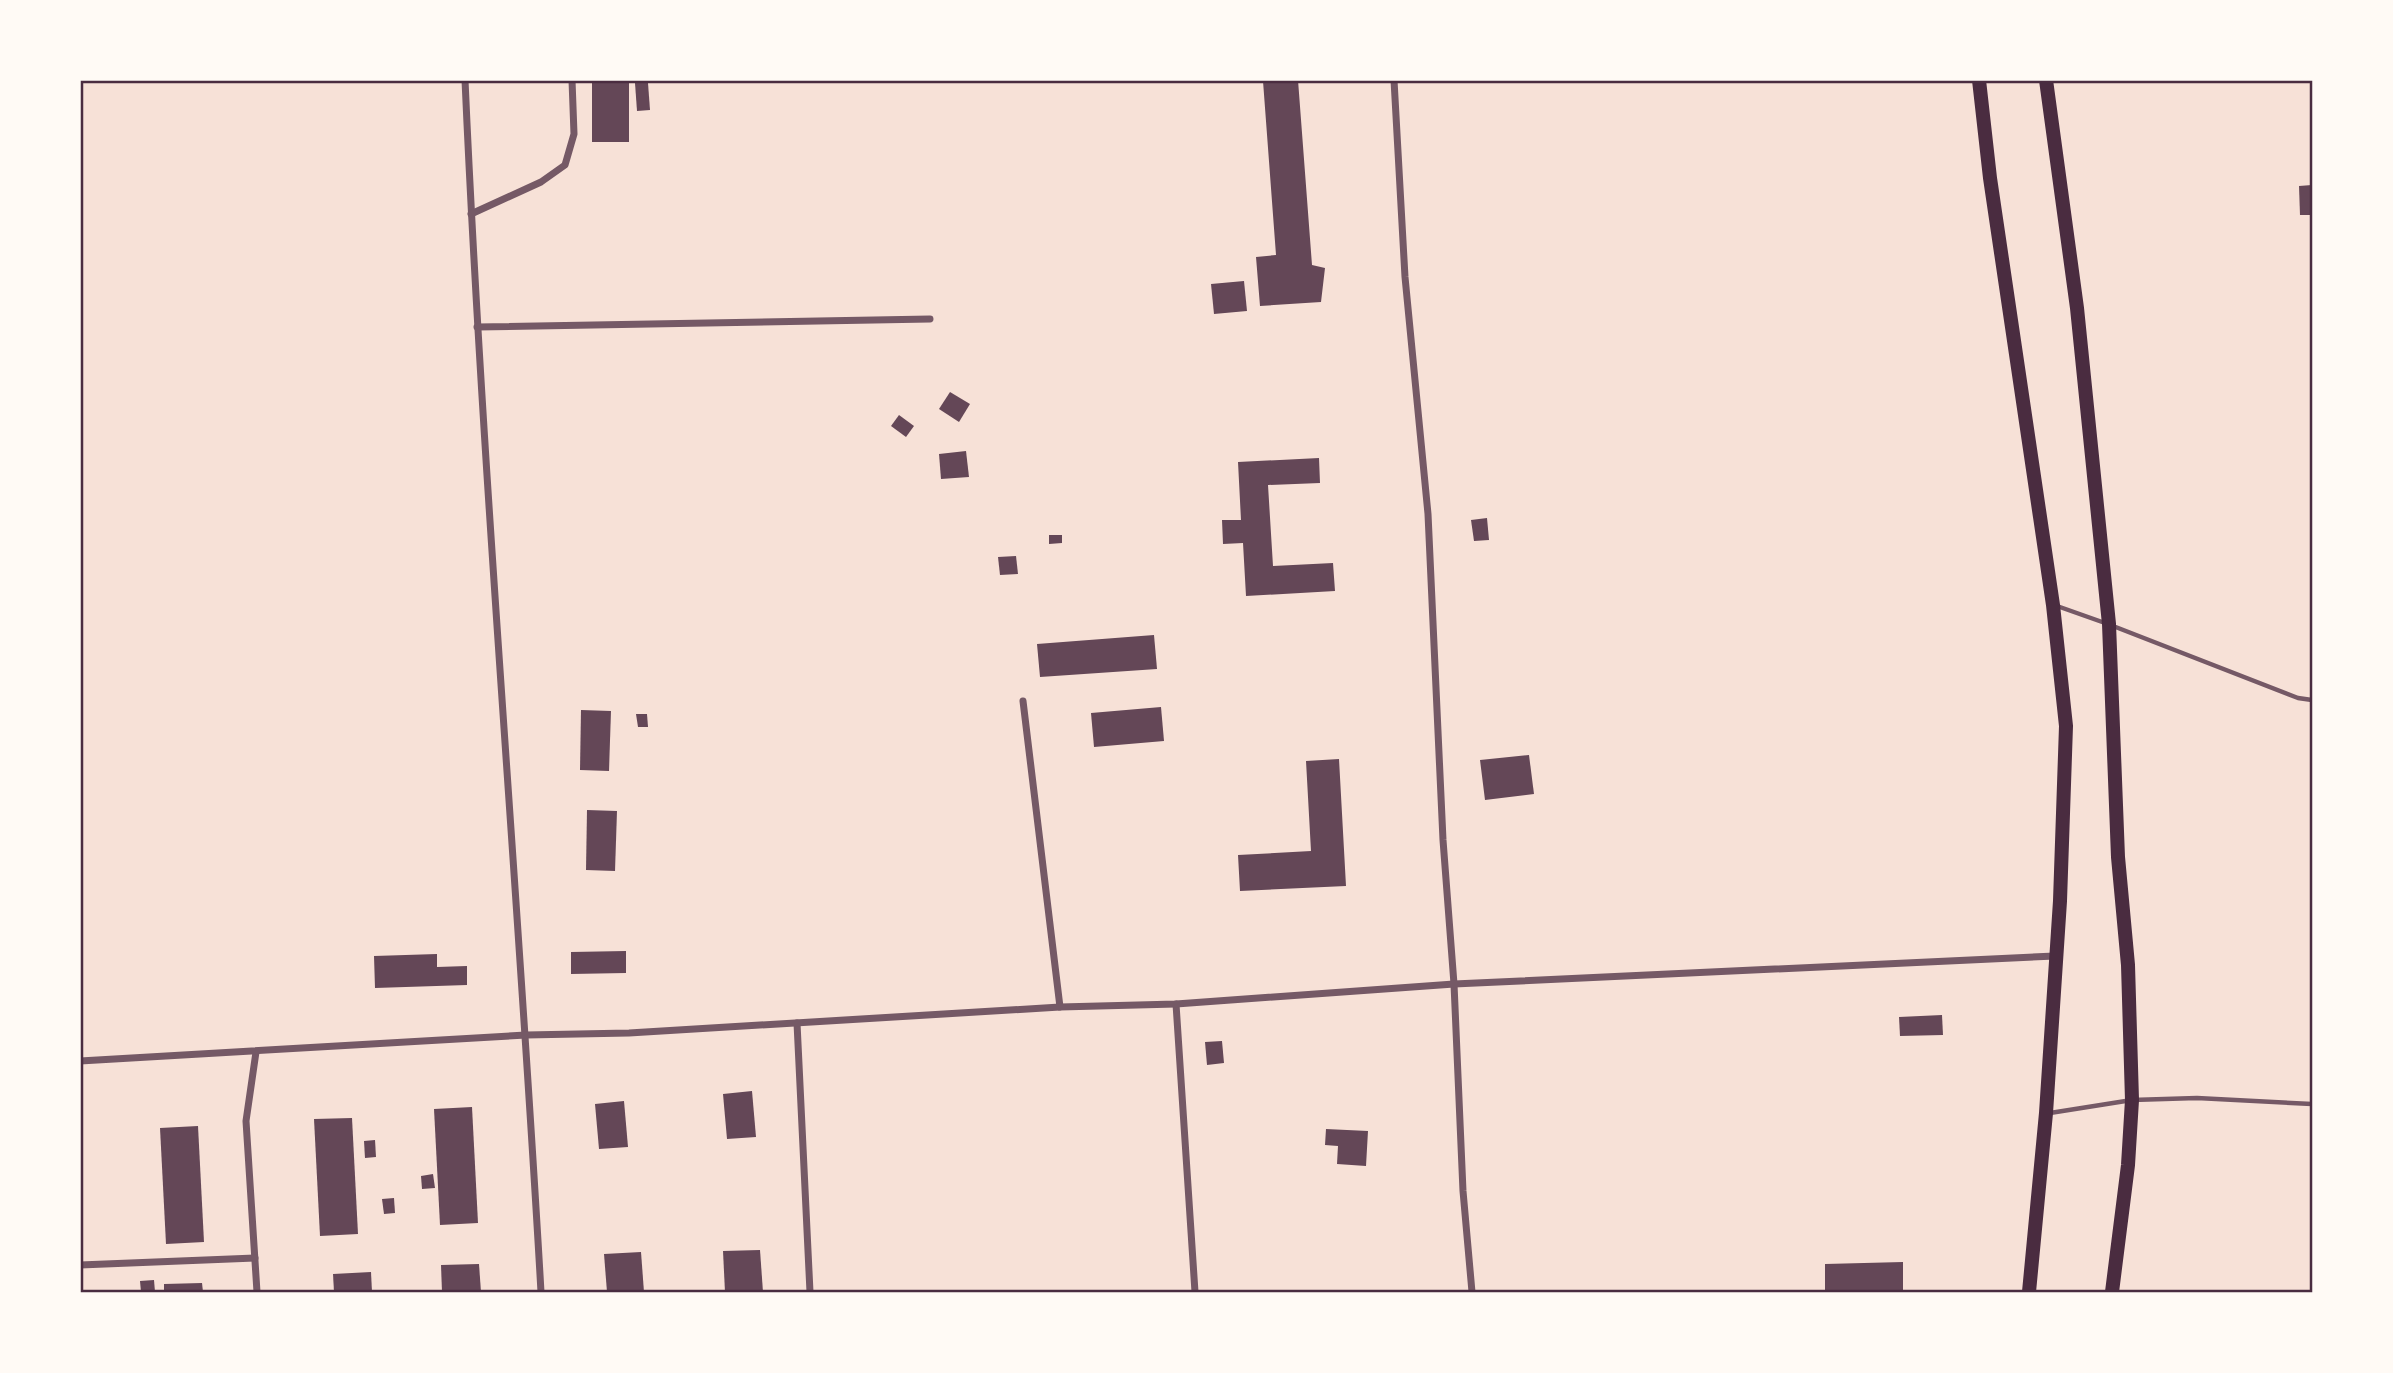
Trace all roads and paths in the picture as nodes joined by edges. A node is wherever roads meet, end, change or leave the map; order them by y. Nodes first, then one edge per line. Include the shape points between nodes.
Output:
1 (465, 80) edge
2 (572, 80) edge
3 (1394, 80) edge
4 (1979, 80) edge
5 (2046, 80) edge
6 (471, 214) junction
7 (930, 319) dead end
8 (477, 327) junction
9 (2053, 605) junction
10 (2109, 624) junction
11 (2312, 700) edge
12 (1023, 701) dead end
13 (2055, 956) junction
14 (1454, 984) junction
15 (1176, 1004) junction
16 (1060, 1007) junction
17 (797, 1023) junction
18 (526, 1035) junction
19 (256, 1052) junction
20 (80, 1061) edge
21 (2132, 1100) junction
22 (2312, 1104) edge
23 (2046, 1113) junction
24 (255, 1258) junction
25 (80, 1265) edge
26 (257, 1293) edge
27 (541, 1293) edge
28 (810, 1293) edge
29 (1195, 1293) edge
30 (1472, 1293) edge
31 (2029, 1293) edge
32 (2112, 1293) edge

1 - 6 street
2 - 6 street via 574,134 565,165 541,182
3 - 14 street via 1405,278 1428,514
4 - 9 highway
5 - 10 highway via 2077,308
6 - 8 street
7 - 8 street
8 - 18 street
9 - 10 lane
9 - 13 highway via 2066,726
10 - 11 lane
10 - 21 highway
12 - 16 street
13 - 14 street
13 - 23 highway
14 - 15 street
14 - 30 street
15 - 16 street
15 - 29 street
16 - 17 street
17 - 18 street
17 - 28 street
18 - 19 street
18 - 27 street
19 - 20 street
19 - 24 street via 246,1121
21 - 22 lane
21 - 23 lane
21 - 32 highway
23 - 31 highway
24 - 25 street
24 - 26 street

